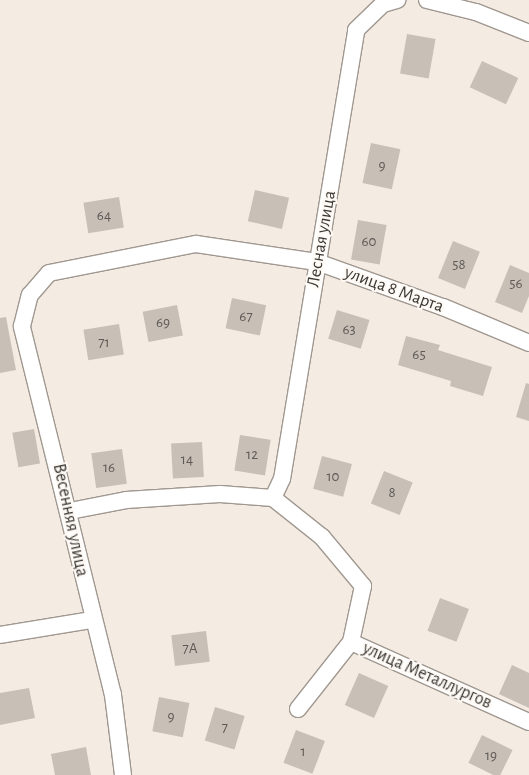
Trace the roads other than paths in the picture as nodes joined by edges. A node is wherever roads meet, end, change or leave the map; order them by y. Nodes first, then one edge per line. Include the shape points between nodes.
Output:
1 (397, 0) edge
2 (426, 0) edge
3 (529, 33) edge
4 (317, 262) junction
5 (49, 273) joint
6 (529, 343) edge
7 (273, 498) junction
8 (70, 511) junction
9 (92, 620) junction
10 (0, 635) edge
11 (352, 642) junction
12 (298, 709) dead end
13 (529, 722) edge
14 (123, 775) edge

1 - 4 street, Лесная улица via 383,4 356,30
2 - 3 street via 476,12
4 - 5 street, улица 8 Марта via 196,244
4 - 6 street, улица 8 Марта via 443,307
4 - 7 street, Лесная улица via 282,479
5 - 8 street, Весенняя улица via 30,295 22,326
7 - 8 street via 220,494 126,500
7 - 11 street, улица Металлургов via 322,537 363,586
8 - 9 street, Весенняя улица
9 - 10 street
9 - 14 street, Весенняя улица via 113,695
11 - 12 street
11 - 13 street, улица Металлургов

